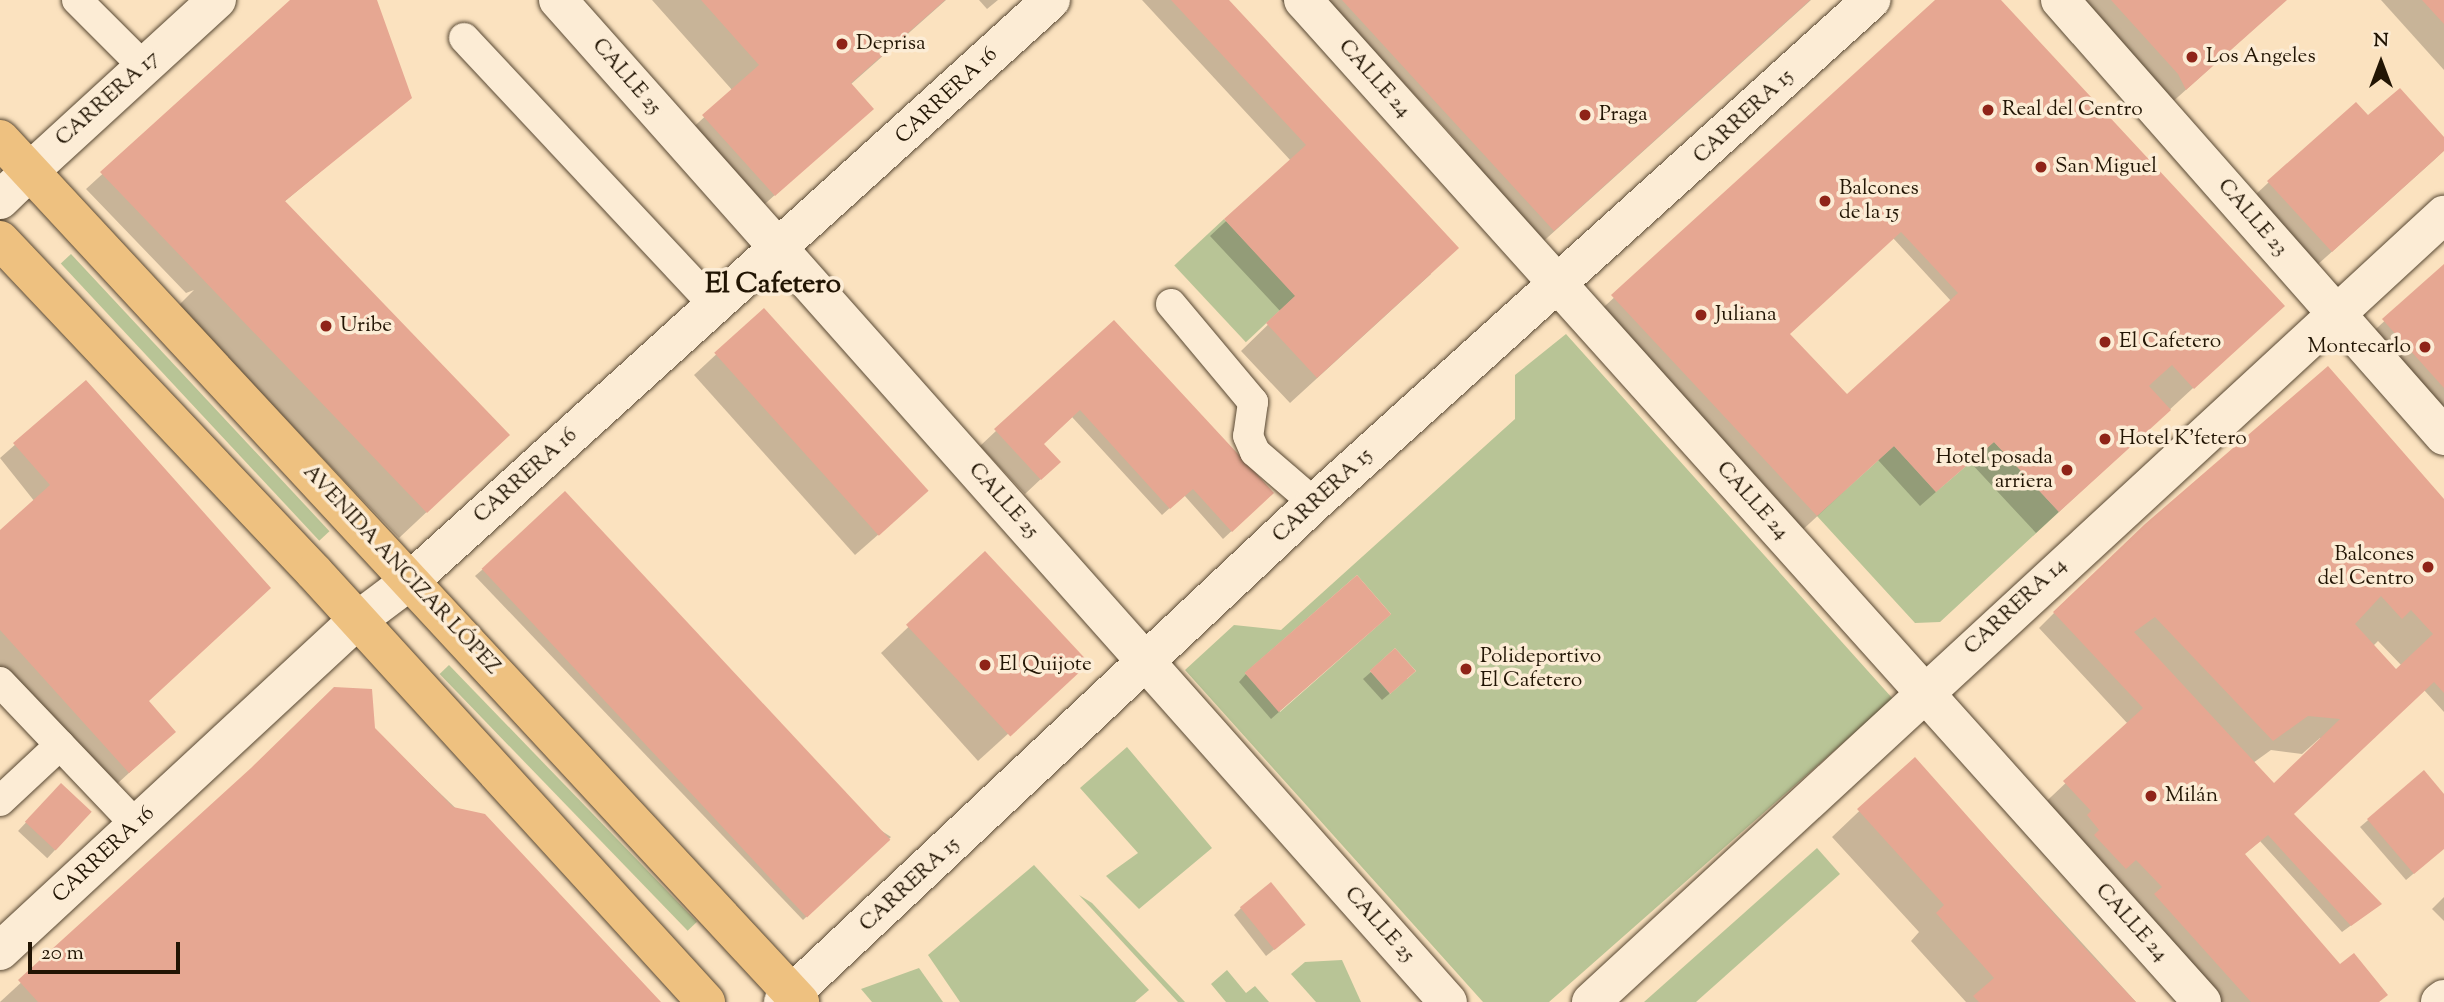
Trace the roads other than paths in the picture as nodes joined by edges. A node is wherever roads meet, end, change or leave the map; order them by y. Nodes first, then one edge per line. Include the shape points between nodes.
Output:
1 (77, 0) edge
2 (217, 0) edge
3 (558, 0) edge
4 (1051, 0) edge
5 (1303, 0) edge
6 (1871, 0) edge
7 (2060, 0) edge
8 (464, 38) dead end
9 (144, 67) junction
10 (0, 139) edge
11 (29, 172) junction
12 (0, 200) edge
13 (2444, 215) edge
14 (0, 240) edge
15 (779, 250) junction
16 (1558, 284) junction
17 (713, 304) junction
18 (1171, 304) dead end
19 (2335, 314) junction
20 (2444, 436) edge
21 (1314, 503) junction
22 (410, 581) junction
23 (358, 620) junction
24 (1148, 664) junction
25 (0, 682) edge
26 (1924, 692) junction
27 (60, 745) junction
28 (0, 801) edge
29 (136, 825) junction
30 (0, 951) edge
31 (792, 999) edge
32 (706, 1002) edge
33 (1448, 1002) edge
34 (1591, 1002) edge
35 (2202, 1002) edge

1 - 9 lane
2 - 9 street, CARRERA 17
3 - 15 street, CALLE 25
4 - 15 street, CARRERA 16
5 - 16 street, CALLE 24
6 - 16 street, CARRERA 15
7 - 19 street, CALLE 23
8 - 17 lane
9 - 11 street, CARRERA 17
10 - 11 main road, AVENIDA ANCIZAR LÓPEZ
11 - 12 street, CARRERA 17
11 - 22 main road, AVENIDA ANCIZAR LÓPEZ
13 - 19 street, CARRERA 14
14 - 23 main road
15 - 17 street, CARRERA 16
15 - 24 street, CALLE 25
16 - 21 street, CARRERA 15
16 - 26 street, CALLE 24
17 - 22 street, CARRERA 16
18 - 21 lane via 1254,402 1248,436 1255,452
19 - 20 street, CALLE 23
19 - 26 street, CARRERA 14
21 - 24 street, CARRERA 15
22 - 23 street, CARRERA 16
22 - 31 main road, AVENIDA ANCIZAR LÓPEZ
23 - 29 street, CARRERA 16
23 - 32 main road
24 - 31 street, CARRERA 15
24 - 33 street, CALLE 25
25 - 27 lane
26 - 34 street, CARRERA 14
26 - 35 street, CALLE 24
27 - 28 lane
27 - 29 lane
29 - 30 street, CARRERA 16

